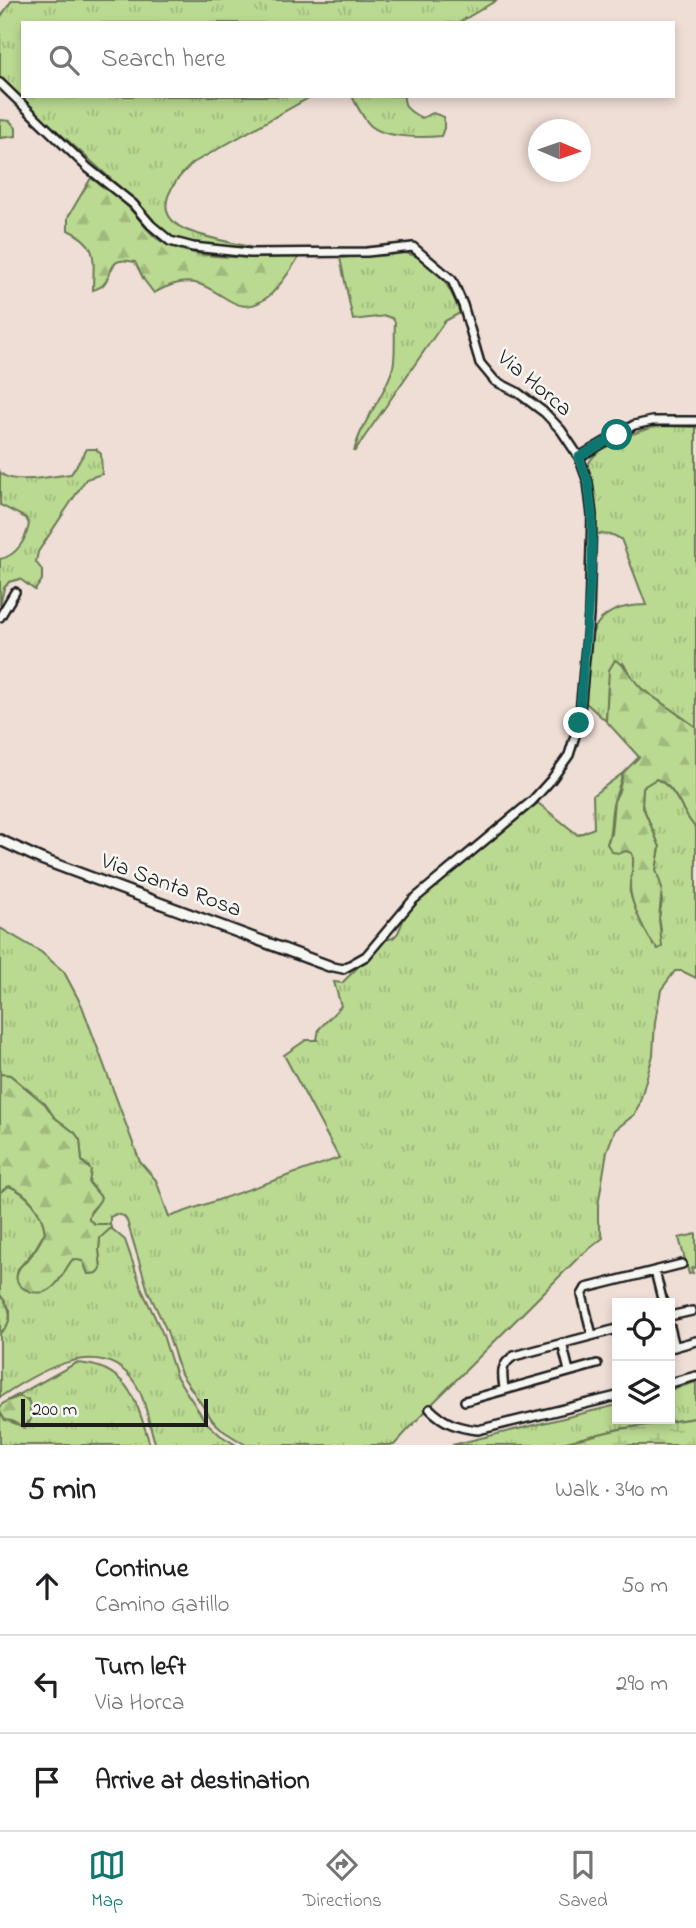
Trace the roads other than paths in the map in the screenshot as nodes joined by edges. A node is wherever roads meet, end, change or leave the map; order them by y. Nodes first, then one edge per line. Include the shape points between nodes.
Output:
1 (0, 83) edge
2 (696, 421) edge
3 (579, 457) junction
4 (15, 592) dead end
5 (0, 617) edge
6 (0, 840) edge
7 (329, 966) joint
8 (682, 1264) dead end
9 (655, 1271) junction
10 (662, 1298) edge
11 (692, 1311) dead end
12 (675, 1316) edge
13 (612, 1330) edge
14 (593, 1335) junction
15 (696, 1341) edge
16 (562, 1343) junction
17 (675, 1347) edge
18 (597, 1364) dead end
19 (569, 1371) junction
20 (696, 1377) edge
21 (675, 1382) edge
22 (504, 1388) junction
23 (612, 1397) edge
24 (465, 1401) dead end
25 (430, 1409) dead end

1 - 3 street, Via Horca via 170,241 250,253 413,247 452,280 480,363 495,381 545,413
2 - 3 street via 634,425
3 - 7 street, Via Horca via 588,482 592,560 579,723 569,755 532,801 413,900 366,956 343,970
4 - 5 street
6 - 7 street, Via Santa Rosa
8 - 9 street
9 - 10 street
9 - 14 street via 583,1291
11 - 12 street
13 - 14 street
14 - 16 street
15 - 17 street
16 - 19 street
16 - 22 street via 505,1362
18 - 19 street
19 - 22 street
20 - 21 street
22 - 24 street
23 - 25 street via 478,1430 461,1429

